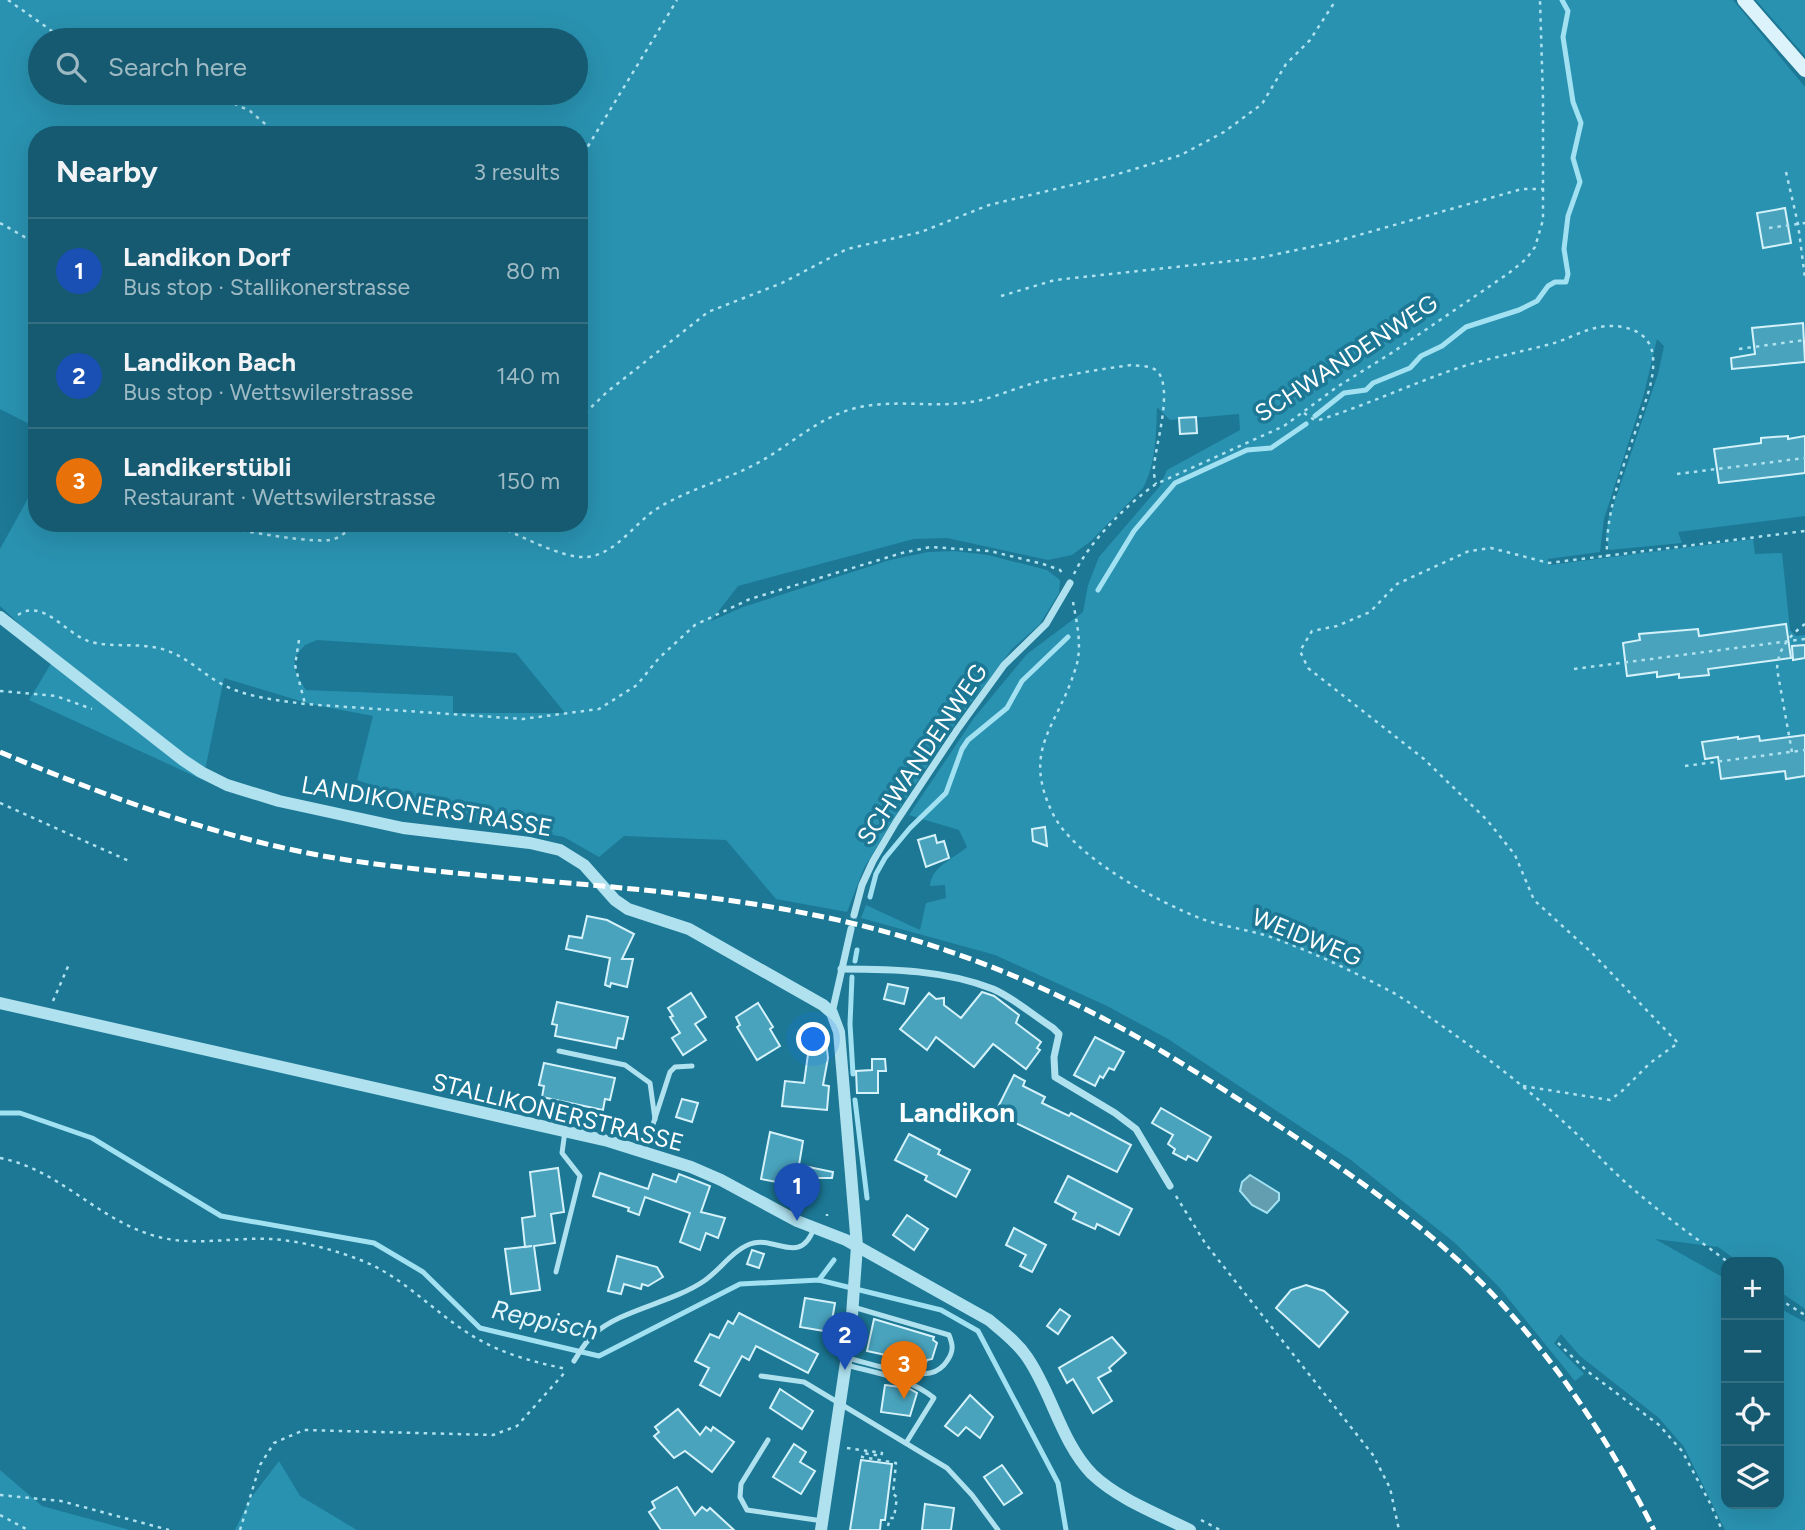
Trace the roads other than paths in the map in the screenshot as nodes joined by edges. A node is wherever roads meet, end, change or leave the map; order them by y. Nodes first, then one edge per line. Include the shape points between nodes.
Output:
1 (1744, 0) edge
2 (1805, 70) edge
3 (1070, 583) road end
4 (3, 620) edge
5 (854, 915) tunnel mouth
6 (850, 929) tunnel mouth
7 (841, 969) junction
8 (0, 1003) edge
9 (832, 1013) junction
10 (559, 1051) dead end
11 (692, 1066) dead end
12 (654, 1119) junction
13 (565, 1131) junction
14 (644, 1152) junction
15 (1170, 1186) road end
16 (814, 1228) junction
17 (857, 1246) junction
18 (556, 1272) dead end
19 (854, 1304) junction
20 (574, 1361) dead end
21 (847, 1362) junction
22 (761, 1376) dead end
23 (841, 1402) junction
24 (768, 1440) dead end
25 (906, 1443) junction
26 (822, 1526) edge
27 (998, 1530) edge
28 (1189, 1530) edge

1 - 2 main road
3 - 5 street, SCHWANDENWEG via 1046,624 1004,665 904,810 873,861
4 - 9 street, LANDIKONERSTRASSE via 201,772 246,792 403,828 560,850 584,865 628,909 689,929
6 - 7 street
7 - 9 street
7 - 15 street via 888,969 960,979 995,990 1053,1028 1059,1034 1055,1077 1136,1129
8 - 13 street, STALLIKONERSTRASSE
9 - 17 street via 839,1032
10 - 12 lane via 625,1065 650,1083
11 - 12 lane via 675,1067 670,1072
12 - 14 lane
13 - 14 street, STALLIKONERSTRASSE
13 - 18 lane via 562,1153 580,1176
14 - 16 street, STALLIKONERSTRASSE via 721,1180
16 - 17 street, STALLIKONERSTRASSE
16 - 20 lane via 809,1240 797,1248 760,1242 745,1246 691,1289 606,1325 591,1336
17 - 19 street
17 - 28 street, STALLIKONERSTRASSE via 989,1320 1009,1337 1028,1358 1072,1444 1093,1474 1122,1495
19 - 21 street
19 - 21 lane via 949,1335 952,1354 944,1366 931,1373
21 - 23 street
21 - 25 lane via 922,1388 934,1398
22 - 23 lane via 804,1382
23 - 25 lane
23 - 26 street
24 - 26 lane via 741,1484 740,1497 747,1510
25 - 27 lane via 947,1468

